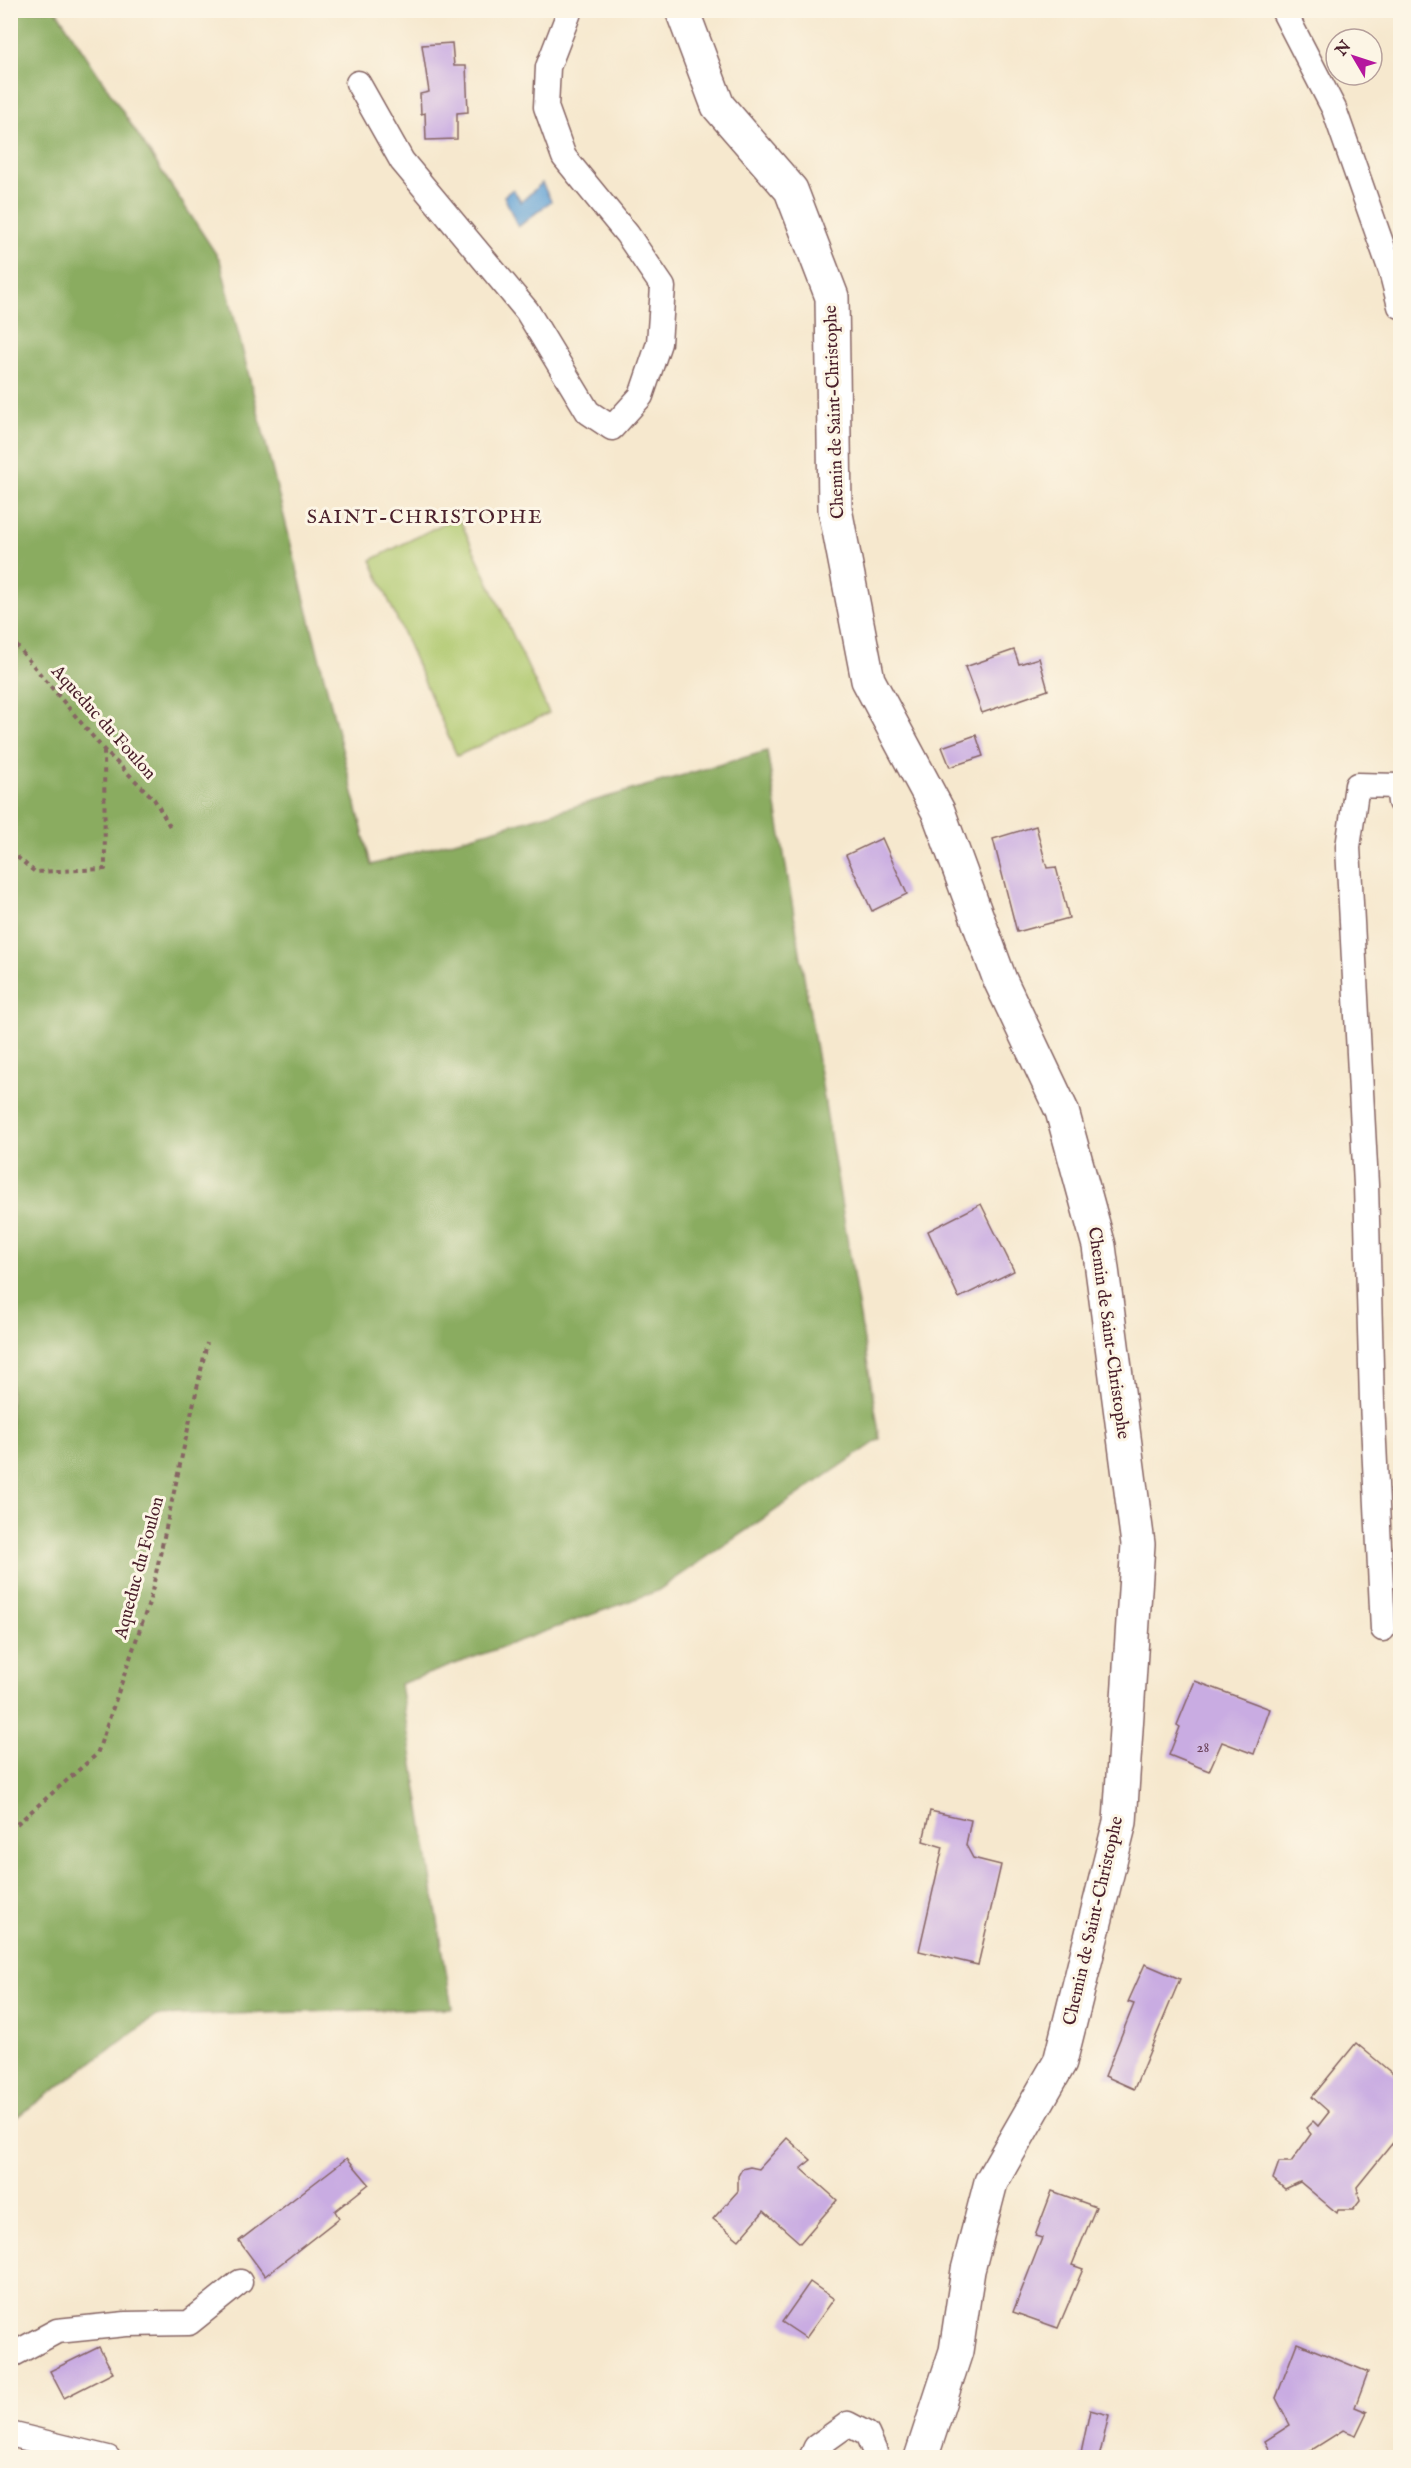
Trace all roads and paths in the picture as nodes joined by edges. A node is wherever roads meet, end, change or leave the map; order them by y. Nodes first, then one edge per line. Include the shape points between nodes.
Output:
1 (570, 10) edge
2 (682, 10) edge
3 (1283, 10) edge
4 (358, 83) dead end
5 (1401, 306) edge
6 (10, 638) edge
7 (104, 750) junction
8 (1401, 802) edge
9 (172, 830) dead end
10 (10, 851) edge
11 (207, 1343) dead end
12 (1383, 1629) dead end
13 (10, 1830) edge
14 (240, 2282) dead end
15 (10, 2356) edge
16 (10, 2434) edge
17 (108, 2457) edge
18 (811, 2457) edge
19 (873, 2457) edge
20 (921, 2457) edge

1 - 4 lane via 548,67 546,107 564,157 627,234 663,287 659,343 641,396 612,428 588,412 527,311 402,161
2 - 20 street, Chemin de Saint-Christophe via 718,106 791,190 832,297 835,509 868,680 939,811 1000,980 1062,1111 1099,1246 1138,1544 1120,1822 1060,2062 991,2182 968,2270 956,2351
3 - 5 lane via 1334,109
6 - 7 path, Aqueduc du Foulon
7 - 9 path, Aqueduc du Foulon via 154,799
7 - 10 path via 105,869 35,872
8 - 12 lane via 1398,786 1357,785 1348,848
11 - 13 path, Aqueduc du Foulon via 150,1600 98,1754
14 - 15 lane via 189,2324 126,2324 57,2331
16 - 17 lane
18 - 19 lane via 816,2447 848,2424 867,2434 875,2452

